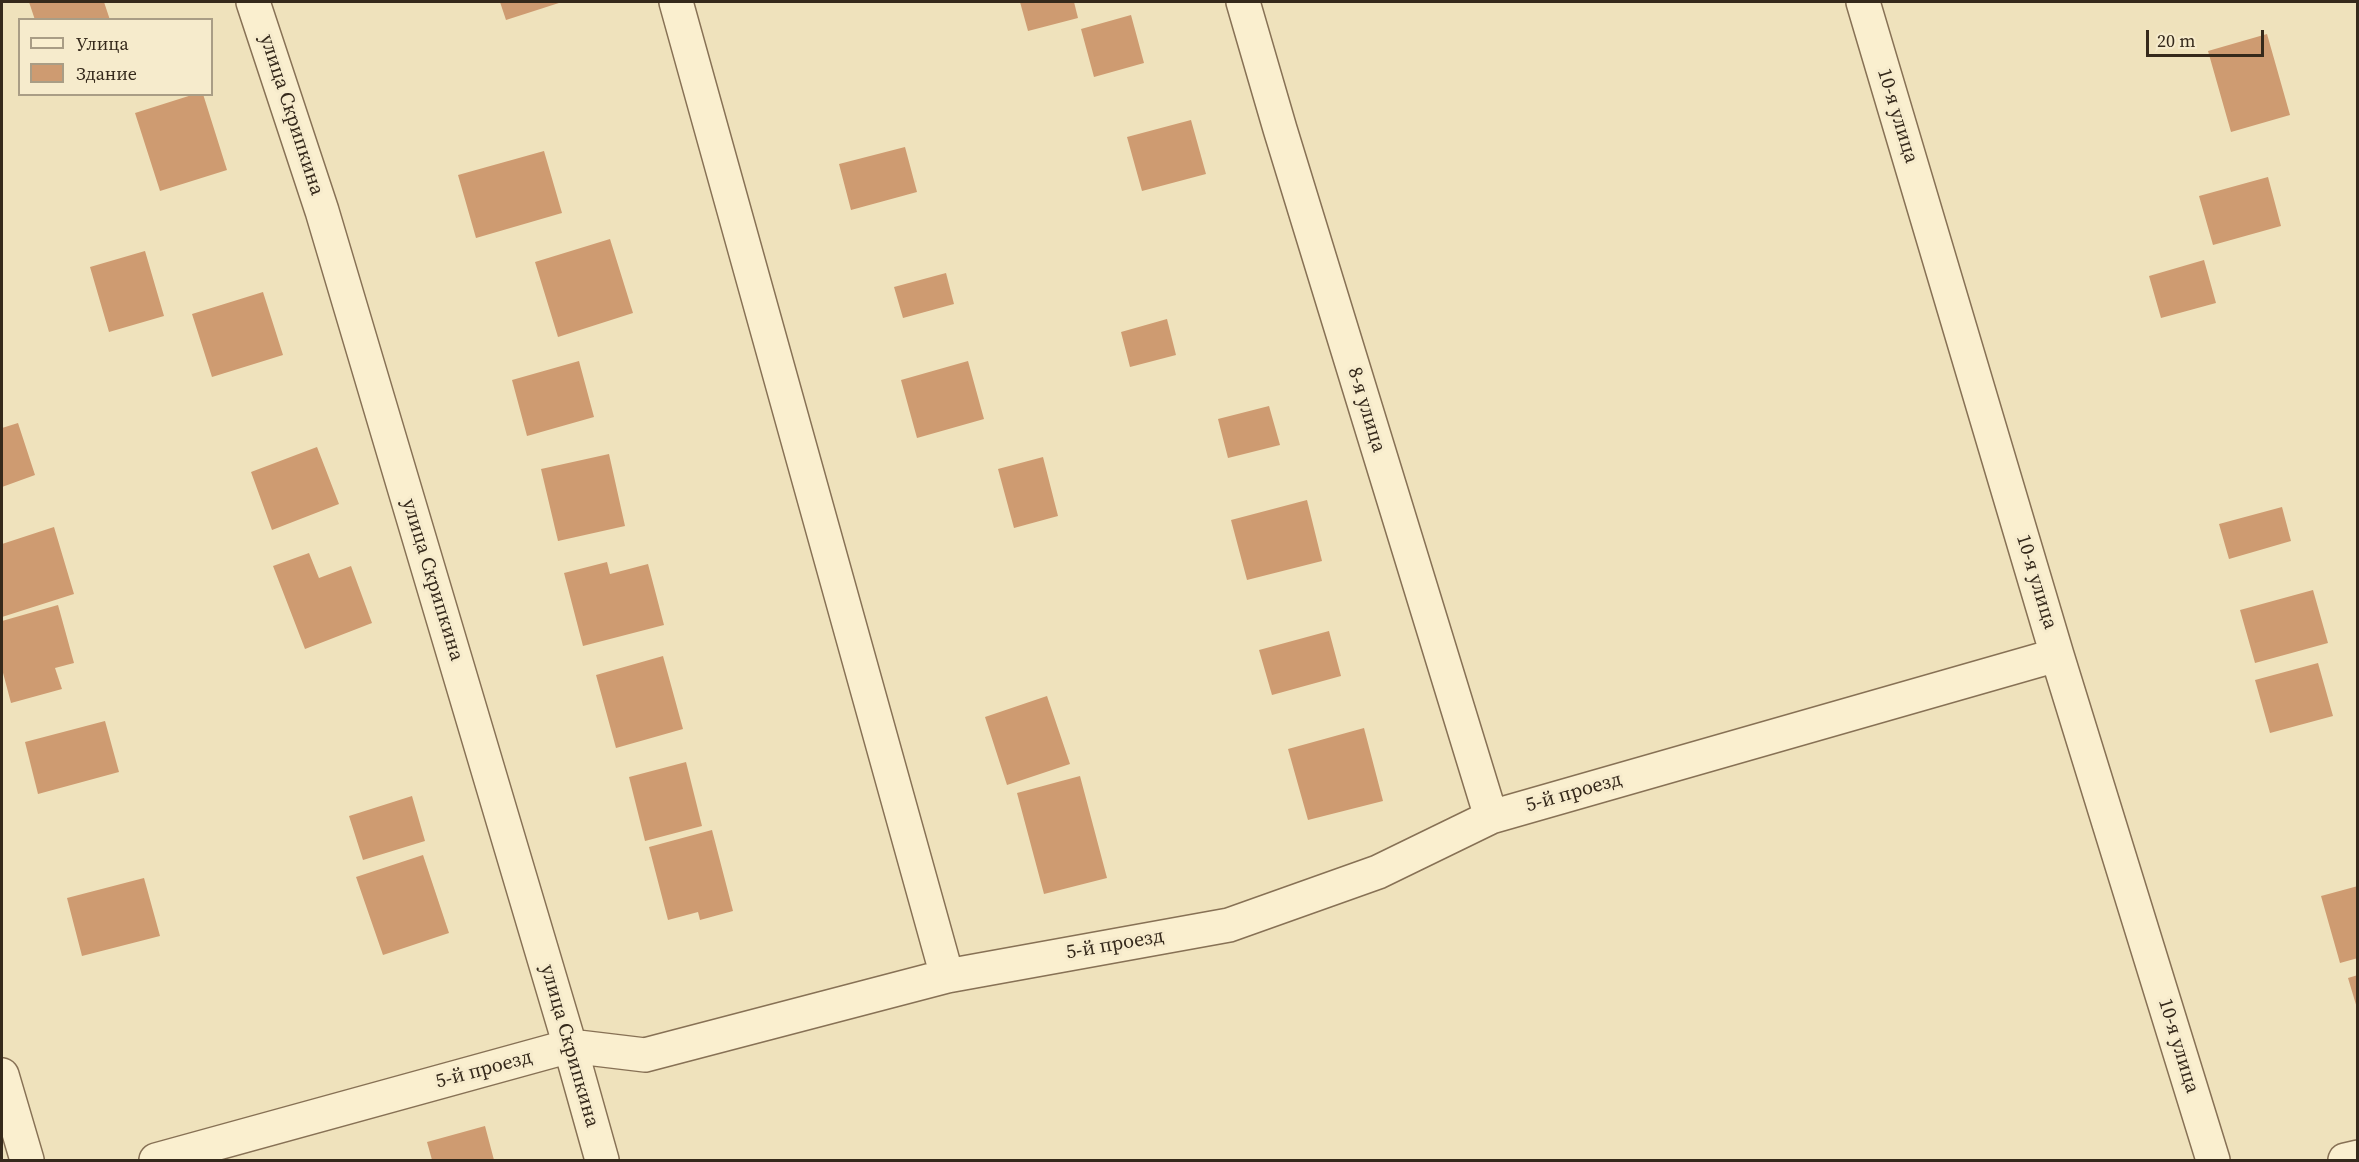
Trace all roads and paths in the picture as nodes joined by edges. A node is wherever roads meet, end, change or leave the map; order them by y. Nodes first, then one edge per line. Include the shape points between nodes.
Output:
1 (253, 2) edge
2 (676, 2) edge
3 (1243, 2) edge
4 (1863, 2) edge
5 (2057, 655) junction
6 (1491, 817) junction
7 (947, 976) junction
8 (570, 1046) junction
9 (2, 1075) edge
10 (2358, 1157) edge
11 (27, 1161) edge
12 (156, 1161) edge
13 (602, 1161) edge
14 (2213, 1161) edge
15 (2345, 1161) edge

1 - 8 street, улица Скрипкина via 322,211
2 - 7 street
3 - 6 street, 8-я улица
4 - 5 street, 10-я улица
5 - 6 street, 5-й проезд
5 - 14 street, 10-я улица
6 - 7 street, 5-й проезд via 1378,872 1229,925
7 - 8 street, 5-й проезд via 645,1055
8 - 12 street, 5-й проезд
8 - 13 street, улица Скрипкина
9 - 11 street
10 - 15 street

